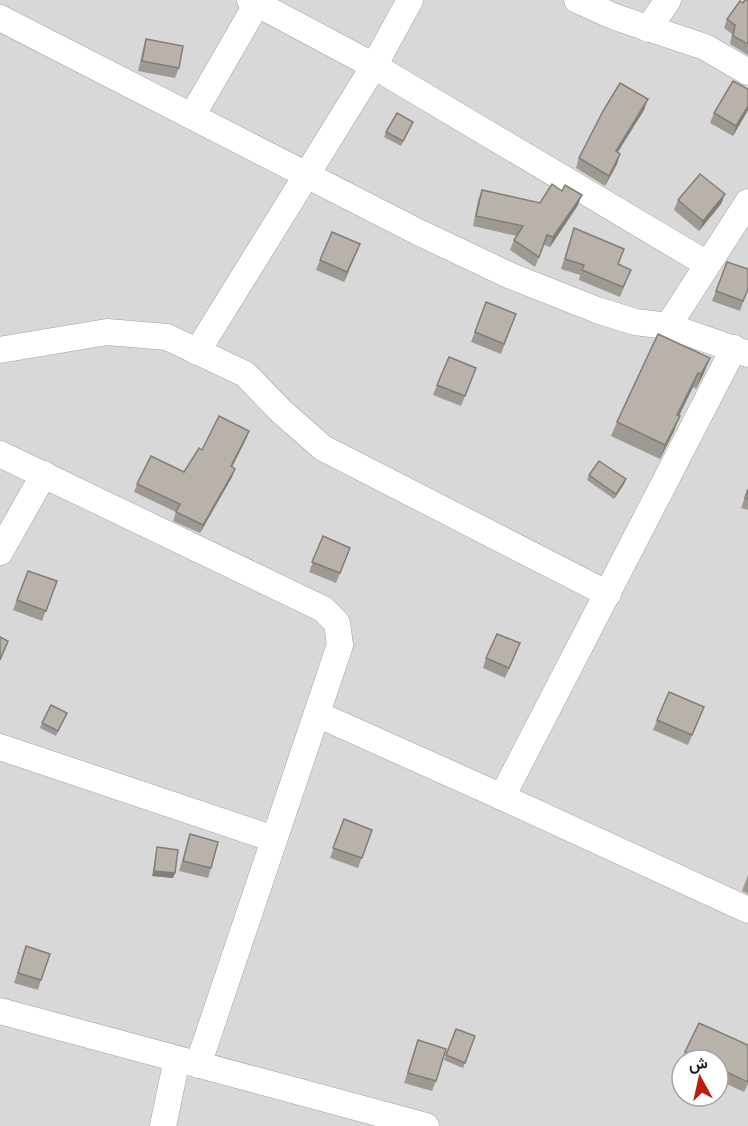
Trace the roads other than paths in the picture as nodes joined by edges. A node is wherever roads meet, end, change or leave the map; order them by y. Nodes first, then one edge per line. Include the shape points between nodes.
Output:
1 (410, 0) edge
2 (577, 0) edge
3 (668, 0) edge
4 (256, 1) edge
5 (0, 18) edge
6 (648, 29) junction
7 (374, 66) junction
8 (748, 72) edge
9 (192, 116) junction
10 (307, 175) junction
11 (748, 202) edge
12 (707, 264) junction
13 (668, 326) junction
14 (0, 350) edge
15 (741, 351) edge
16 (197, 352) junction
17 (0, 454) edge
18 (44, 474) junction
19 (0, 552) edge
20 (608, 594) junction
21 (317, 714) junction
22 (0, 747) edge
23 (502, 796) junction
24 (274, 839) junction
25 (748, 910) edge
26 (0, 1011) edge
27 (187, 1062) junction
28 (163, 1126) edge
29 (426, 1126) edge

1 - 7 street
2 - 6 street
3 - 6 street
4 - 7 street
4 - 9 street
5 - 9 street
6 - 8 street via 705,47
7 - 10 street
7 - 12 street
9 - 10 street
10 - 13 street via 511,276 597,310 636,322
10 - 16 street
11 - 12 street
12 - 13 street
13 - 15 street
14 - 16 street via 107,332 167,337
15 - 20 street
16 - 20 street via 245,374 323,448
17 - 18 street
18 - 19 street
18 - 21 street via 323,609 337,623 340,645
20 - 23 street
21 - 23 street
21 - 24 street
22 - 24 street
23 - 25 street
24 - 27 street
26 - 27 street
27 - 28 street
27 - 29 street

